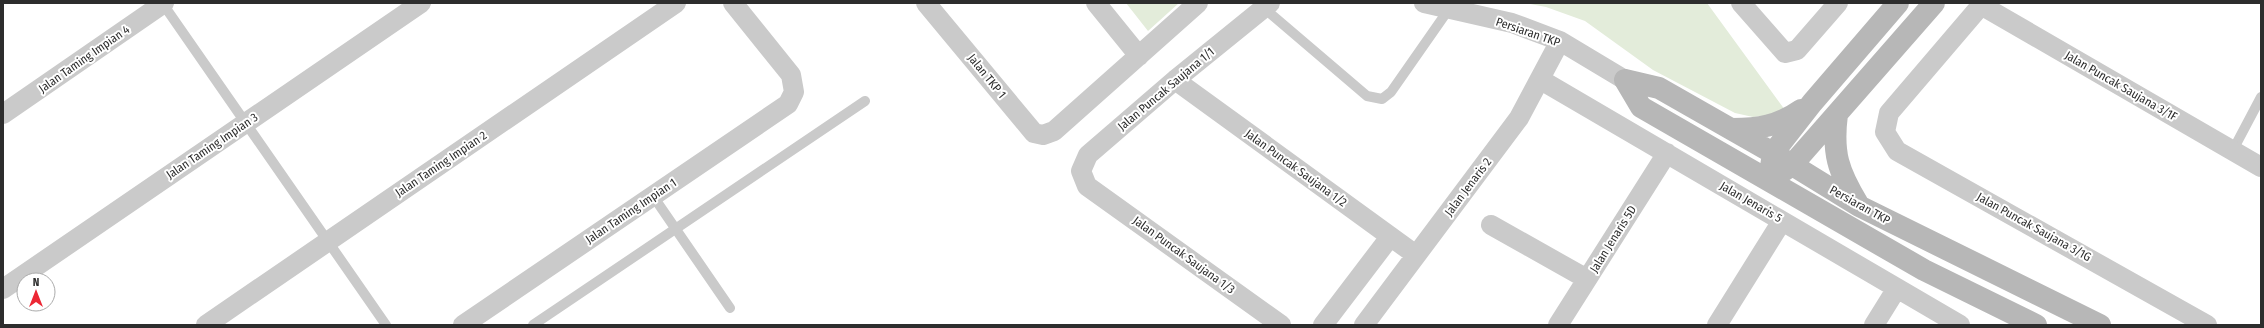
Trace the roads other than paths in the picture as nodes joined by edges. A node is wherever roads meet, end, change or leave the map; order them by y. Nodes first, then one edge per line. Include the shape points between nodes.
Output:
1 (421, 3) edge
2 (676, 3) edge
3 (733, 3) edge
4 (926, 3) edge
5 (1096, 3) edge
6 (1198, 3) edge
7 (1424, 3) edge
8 (1741, 3) edge
9 (1838, 3) edge
10 (1898, 3) edge
11 (1934, 3) edge
12 (164, 4) edge
13 (1982, 4) edge
14 (1267, 6) edge
15 (1449, 9) junction
16 (1560, 42) junction
17 (1139, 56) junction
18 (1175, 80) junction
19 (1541, 80) junction
20 (1625, 80) junction
21 (2261, 98) edge
22 (865, 101) dead end
23 (1812, 102) junction
24 (3, 114) edge
25 (1837, 114) junction
26 (246, 123) junction
27 (1732, 129) junction
28 (2233, 150) junction
29 (1667, 153) junction
30 (1773, 153) junction
31 (1792, 165) junction
32 (2261, 166) edge
33 (1769, 180) junction
34 (1087, 186) joint
35 (653, 196) junction
36 (1860, 206) junction
37 (1782, 221) junction
38 (1491, 225) dead end
39 (676, 229) junction
40 (1390, 237) junction
41 (328, 242) junction
42 (1416, 255) junction
43 (1587, 279) junction
44 (1897, 288) junction
45 (3, 289) edge
46 (730, 308) dead end
47 (206, 325) edge
48 (386, 325) edge
49 (463, 325) edge
50 (532, 325) edge
51 (1281, 325) edge
52 (1323, 325) edge
53 (1364, 325) edge
54 (1558, 325) edge
55 (1716, 325) edge
56 (1874, 325) edge
57 (1960, 325) edge
58 (2036, 325) edge
59 (2100, 325) edge
60 (2207, 325) edge

1 - 26 street, Jalan Taming Impian 3
2 - 41 street, Jalan Taming Impian 2
3 - 35 street, Jalan Taming Impian 1 via 791,75 794,92 788,104
4 - 17 street, Jalan TKP 1 via 1034,133 1044,135 1054,131
5 - 17 street
6 - 17 street
7 - 15 street, Persiaran TKP
8 - 9 street via 1785,54 1797,50
10 - 23 street
11 - 25 street
12 - 24 street, Jalan Taming Impian 4
12 - 26 lane
13 - 28 street, Jalan Puncak Saujana 3/1F
13 - 60 street, Jalan Puncak Saujana 3/1G via 1889,113 1885,132 1897,151
14 - 15 lane via 1367,96 1382,99 1392,92
14 - 18 street, Jalan Puncak Saujana 1/1
15 - 16 street, Persiaran TKP via 1512,23
16 - 19 street, Jalan Jenaris 2
16 - 20 street, Persiaran TKP
18 - 34 street, Jalan Puncak Saujana 1/1 via 1088,155 1081,171
18 - 40 street, Jalan Puncak Saujana 1/2
19 - 29 street, Jalan Jenaris 5
19 - 42 street, Jalan Jenaris 2 via 1519,118
20 - 27 street, Persiaran TKP via 1659,88
20 - 33 street, Persiaran TKP via 1640,107
21 - 28 lane
22 - 39 lane
23 - 27 street via 1786,121 1753,129
23 - 30 street
25 - 31 street
25 - 36 street via 1835,151 1843,179
26 - 41 lane
26 - 45 street, Jalan Taming Impian 3
27 - 30 street, Persiaran TKP
28 - 32 street, Jalan Puncak Saujana 3/1F
29 - 37 street, Jalan Jenaris 5
29 - 43 street, Jalan Jenaris 5D
30 - 31 street, Persiaran TKP
30 - 33 street
31 - 33 street
31 - 36 street, Persiaran TKP
33 - 58 street, Persiaran TKP via 1924,270
34 - 51 street, Jalan Puncak Saujana 1/3
35 - 39 lane
35 - 49 street, Jalan Taming Impian 1
36 - 59 street, Persiaran TKP
37 - 44 street, Jalan Jenaris 5
37 - 55 street
38 - 43 street
39 - 46 lane
39 - 50 lane
40 - 42 street, Jalan Puncak Saujana 1/2
40 - 52 street
41 - 47 street, Jalan Taming Impian 2
41 - 48 lane
42 - 53 street, Jalan Jenaris 2
43 - 54 street, Jalan Jenaris 5D
44 - 56 street
44 - 57 street, Jalan Jenaris 5

